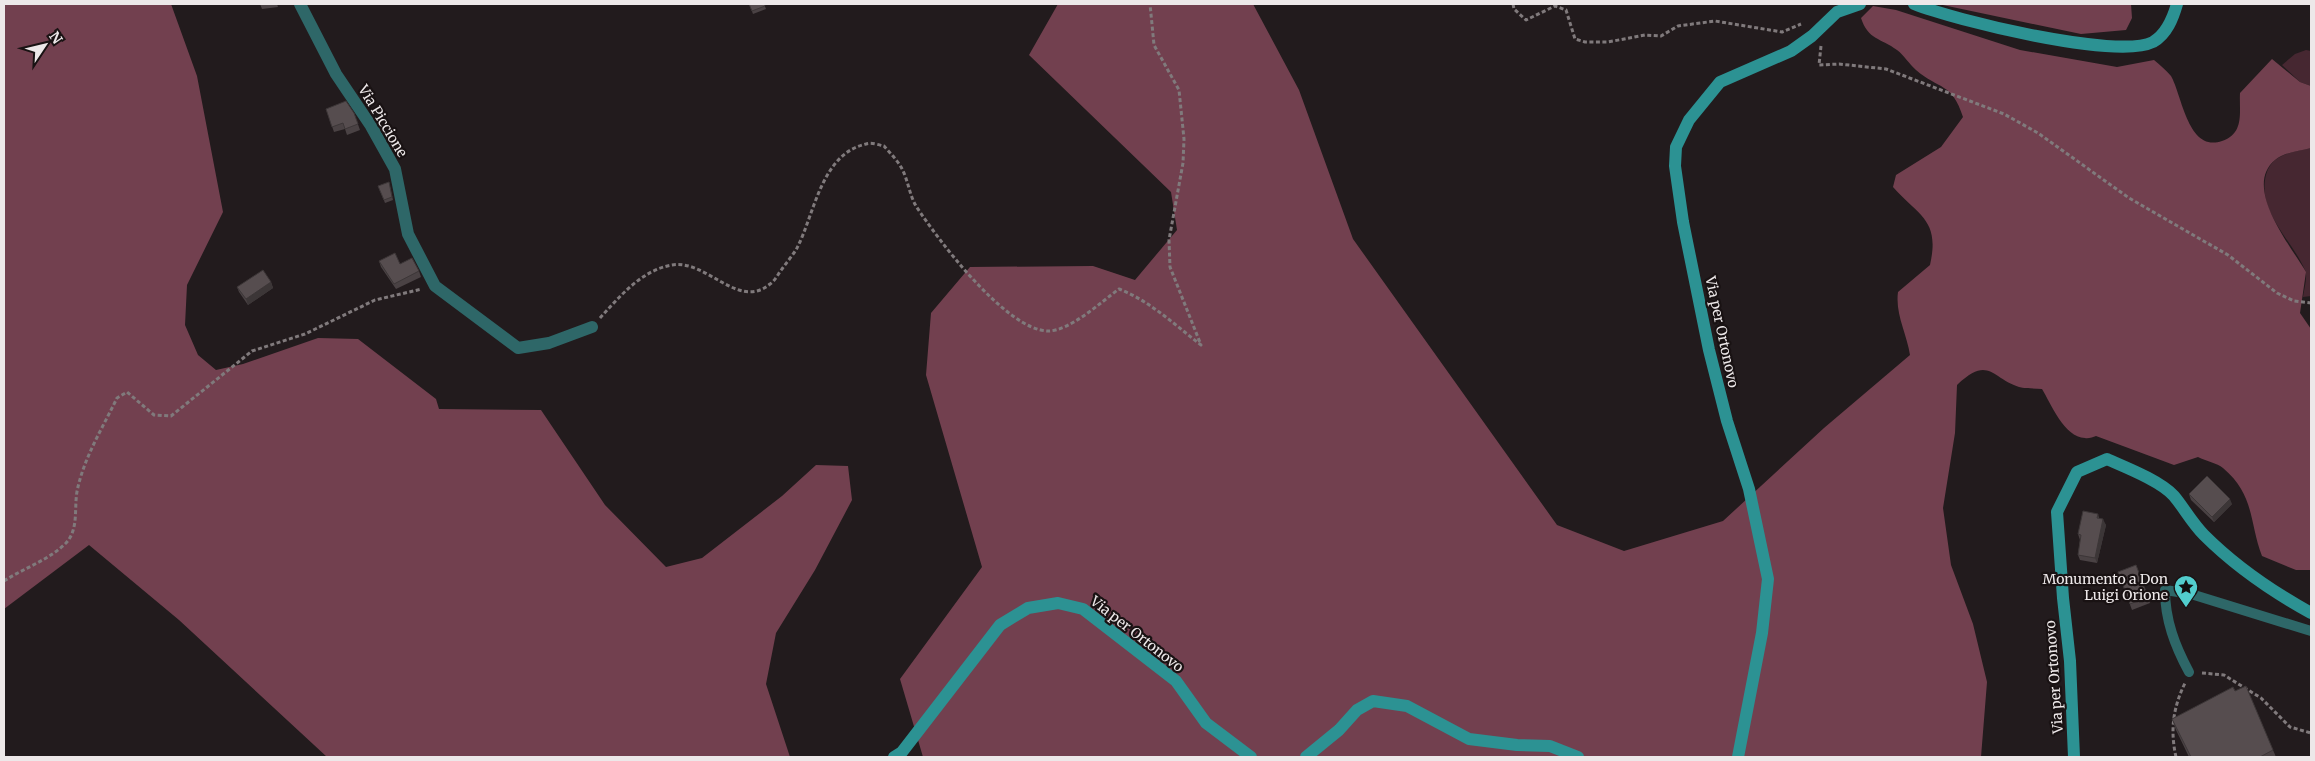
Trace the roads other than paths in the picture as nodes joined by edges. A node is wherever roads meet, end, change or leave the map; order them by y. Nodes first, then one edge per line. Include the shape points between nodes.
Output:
1 (300, 4) edge
2 (1860, 4) edge
3 (1914, 4) edge
4 (2177, 4) edge
5 (592, 327) road end
6 (2311, 614) edge
7 (2311, 631) edge
8 (2189, 672) road end
9 (894, 757) edge
10 (1251, 757) edge
11 (1306, 757) edge
12 (1578, 757) edge
13 (1738, 757) edge
14 (2074, 757) edge

1 - 5 street, Via Piccione via 336,74 395,169 408,234 435,286 518,348 549,343
2 - 13 street, Via per Ortonovo via 1837,12 1791,51 1720,82 1689,120 1676,147 1675,166 1683,222 1709,350 1749,488 1768,579 1762,633
3 - 4 street via 1937,13 2080,44 2136,47 2154,41 2171,23
6 - 14 street, Via per Ortonovo via 2236,563 2203,534 2172,494 2136,472 2107,459 2078,472 2057,512 2070,661
7 - 8 lane via 2191,594 2165,590 2165,610 2177,650
9 - 10 street, Via per Ortonovo via 913,739 1000,625 1028,608 1058,602 1084,608 1176,681 1206,723
11 - 12 street via 1339,730 1357,710 1373,701 1407,706 1469,738 1550,746

